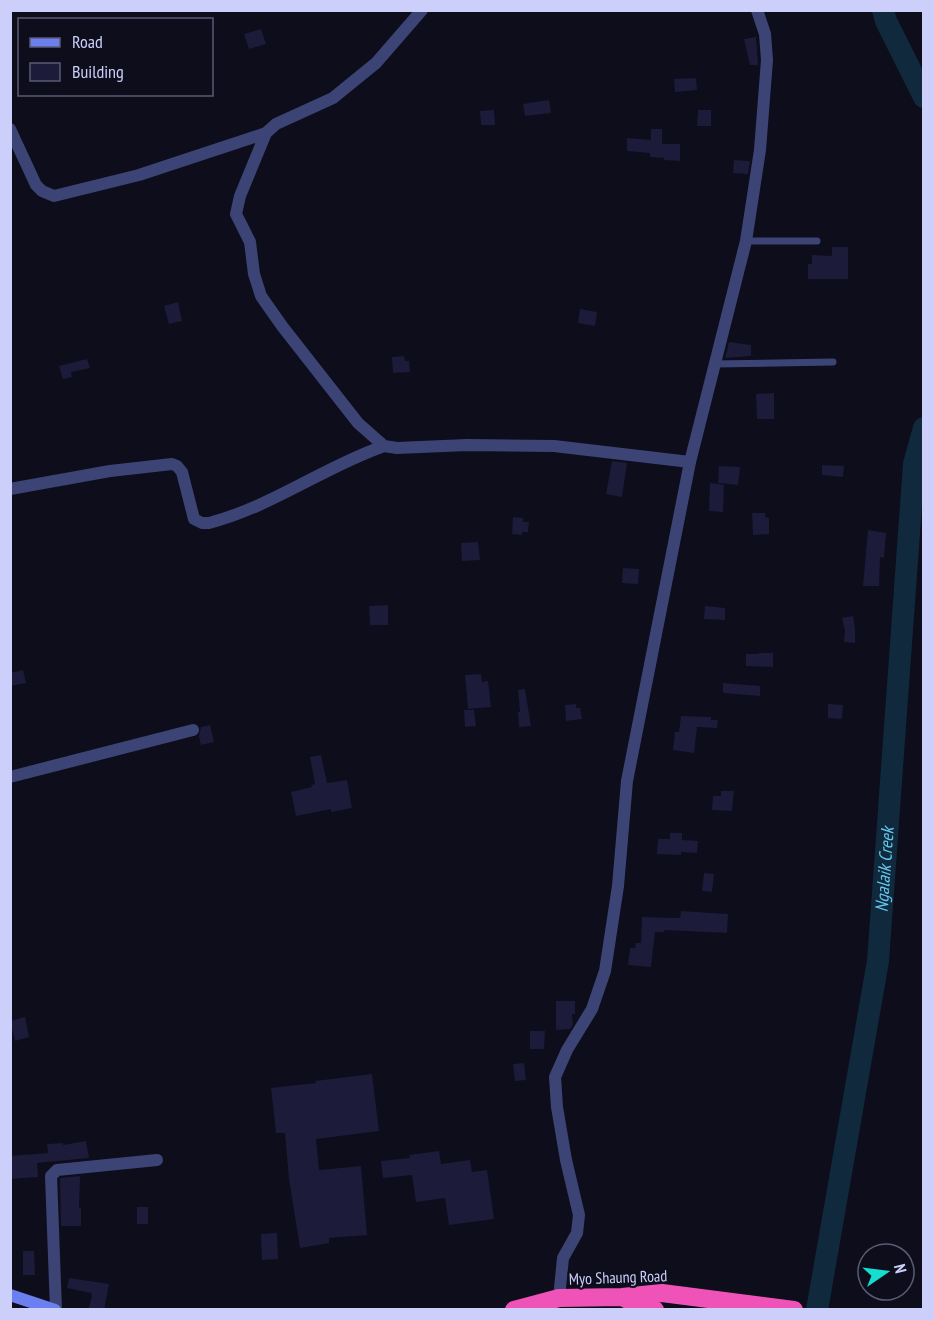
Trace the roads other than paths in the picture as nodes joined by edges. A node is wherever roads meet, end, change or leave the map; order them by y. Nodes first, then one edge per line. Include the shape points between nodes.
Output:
1 (422, 10) edge
2 (757, 10) edge
3 (10, 129) edge
4 (266, 133) junction
5 (746, 241) junction
6 (817, 241) dead end
7 (833, 362) dead end
8 (715, 364) junction
9 (384, 447) junction
10 (690, 462) junction
11 (10, 489) edge
12 (193, 730) dead end
13 (10, 777) edge
14 (157, 1160) dead end
15 (10, 1295) edge
16 (622, 1297) junction
17 (559, 1298) junction
18 (55, 1310) edge
19 (514, 1310) edge
20 (656, 1310) edge
21 (794, 1310) edge

1 - 4 street via 376,63 333,98 276,124
2 - 5 street via 765,34 767,60 760,150
3 - 4 street via 36,185 54,196 139,175
4 - 9 street via 236,214 250,242 261,296 358,423
5 - 6 lane
5 - 8 street
7 - 8 lane
8 - 10 street
9 - 10 street via 554,446
9 - 11 street via 357,456 250,509 209,523 194,519 182,472 172,464
10 - 17 street via 627,781 618,886 605,971 592,1009 555,1077 566,1160 579,1215 577,1233 563,1258
12 - 13 street
14 - 18 street via 57,1170 51,1176
15 - 18 street
16 - 17 highway, Myo Shaung Road
16 - 20 highway
16 - 21 highway, Myo Shaung Road via 662,1293
17 - 19 highway, Myo Shaung Road

